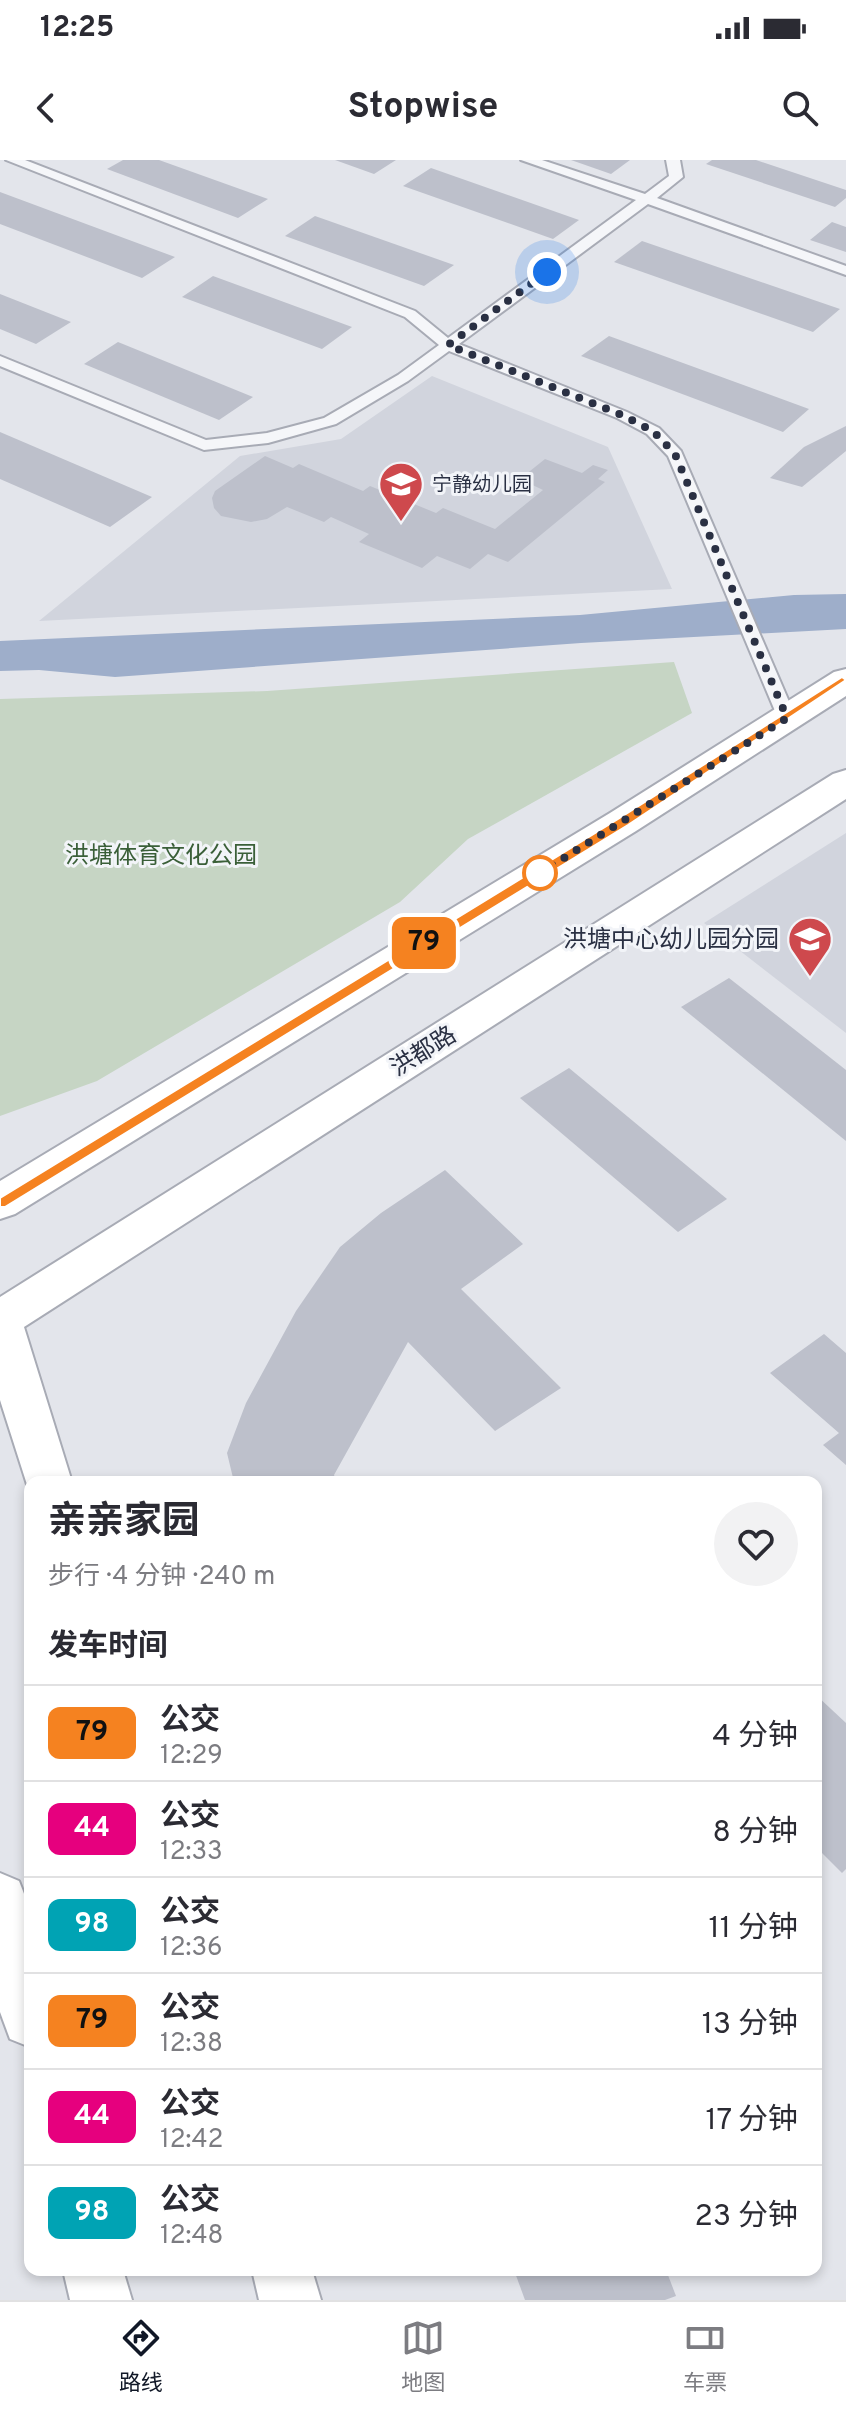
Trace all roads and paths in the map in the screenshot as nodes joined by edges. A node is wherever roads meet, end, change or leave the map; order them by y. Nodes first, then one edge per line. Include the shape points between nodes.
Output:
1 (13, 160) edge
2 (528, 160) edge
3 (673, 160) edge
4 (647, 199) junction
5 (846, 271) edge
6 (448, 345) junction
7 (0, 361) edge
8 (846, 680) edge
9 (787, 718) junction
10 (846, 782) edge
11 (0, 1202) edge
12 (0, 1321) edge
13 (46, 1476) edge
14 (0, 1899) edge
15 (24, 1995) edge
16 (95, 2276) edge
17 (284, 2276) edge
18 (101, 2300) edge
19 (290, 2300) edge

1 - 6 lane via 410,314
2 - 4 lane
3 - 4 lane via 676,177
4 - 5 lane
4 - 6 lane
6 - 7 lane via 330,421 268,438 204,445
6 - 9 lane via 622,415 653,431 675,454
8 - 9 main road
9 - 11 main road
10 - 12 main road, 洪都路
12 - 13 main road
14 - 15 main road
16 - 18 main road
17 - 19 main road

